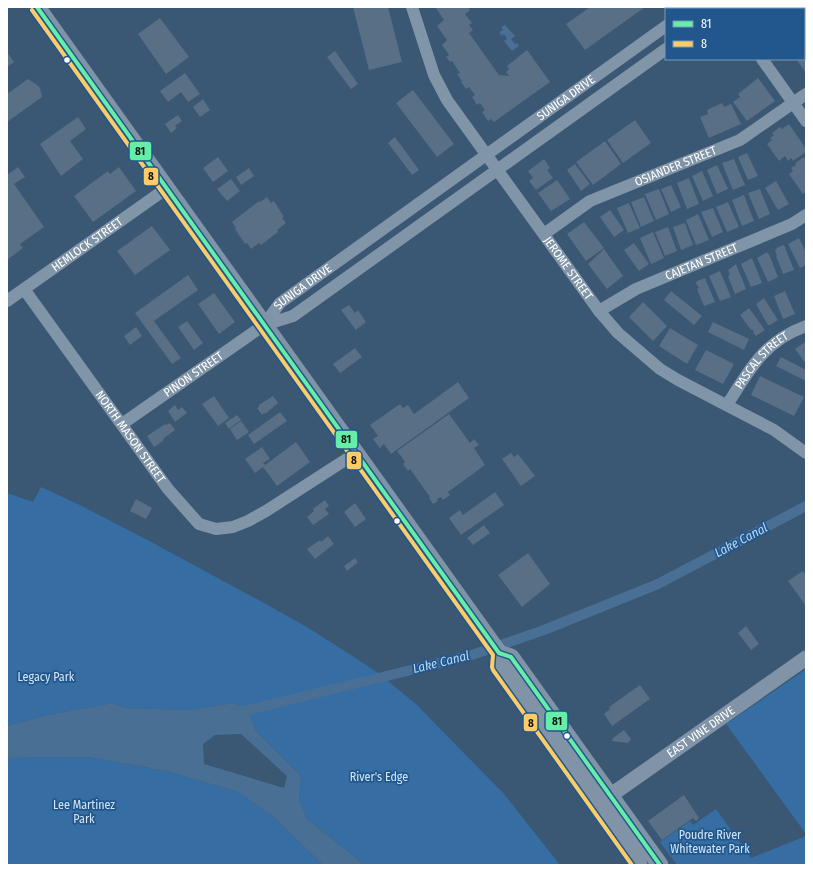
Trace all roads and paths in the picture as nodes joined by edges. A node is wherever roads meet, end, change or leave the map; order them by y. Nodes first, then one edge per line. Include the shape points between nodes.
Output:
1 (37, 7) edge
2 (412, 7) edge
3 (665, 27) edge
4 (665, 50) edge
5 (763, 60) edge
6 (806, 94) edge
7 (794, 103) junction
8 (806, 120) edge
9 (487, 154) junction
10 (498, 169) junction
11 (167, 188) junction
12 (806, 216) edge
13 (544, 234) junction
14 (24, 289) junction
15 (7, 301) edge
16 (599, 311) junction
17 (264, 325) junction
18 (806, 326) edge
19 (726, 405) junction
20 (122, 424) junction
21 (356, 453) junction
22 (806, 453) edge
23 (499, 653) junction
24 (806, 658) edge
25 (610, 796) junction
26 (596, 806) junction
27 (639, 865) edge
28 (660, 865) edge

1 - 11 highway
2 - 9 street, JEROME STREET via 434,75 448,100
3 - 9 street, SUNIGA DRIVE
4 - 10 street, SUNIGA DRIVE
5 - 7 street
6 - 7 street, OSIANDER STREET
7 - 8 street
7 - 13 street, OSIANDER STREET via 740,140 590,201
9 - 10 street, JEROME STREET
9 - 17 street, SUNIGA DRIVE via 280,303
10 - 13 street, JEROME STREET
10 - 17 street, SUNIGA DRIVE via 293,316
11 - 14 street, HEMLOCK STREET
11 - 17 highway
12 - 16 street, CAJETAN STREET via 636,289
13 - 16 street, JEROME STREET
14 - 15 street, HEMLOCK STREET
14 - 20 street, NORTH MASON STREET
16 - 19 street, JEROME STREET via 618,333 660,369
17 - 20 street, PINON STREET
17 - 21 highway
18 - 19 street, PASCAL STREET via 769,346 754,363
19 - 22 street, JEROME STREET via 774,430
20 - 21 street, NORTH MASON STREET via 168,489 199,524 216,529 233,527 248,521
21 - 23 highway
23 - 25 highway via 511,657
23 - 26 highway via 498,667
24 - 25 main road, EAST VINE DRIVE
25 - 26 main road, EAST VINE DRIVE
25 - 28 highway
26 - 27 highway

